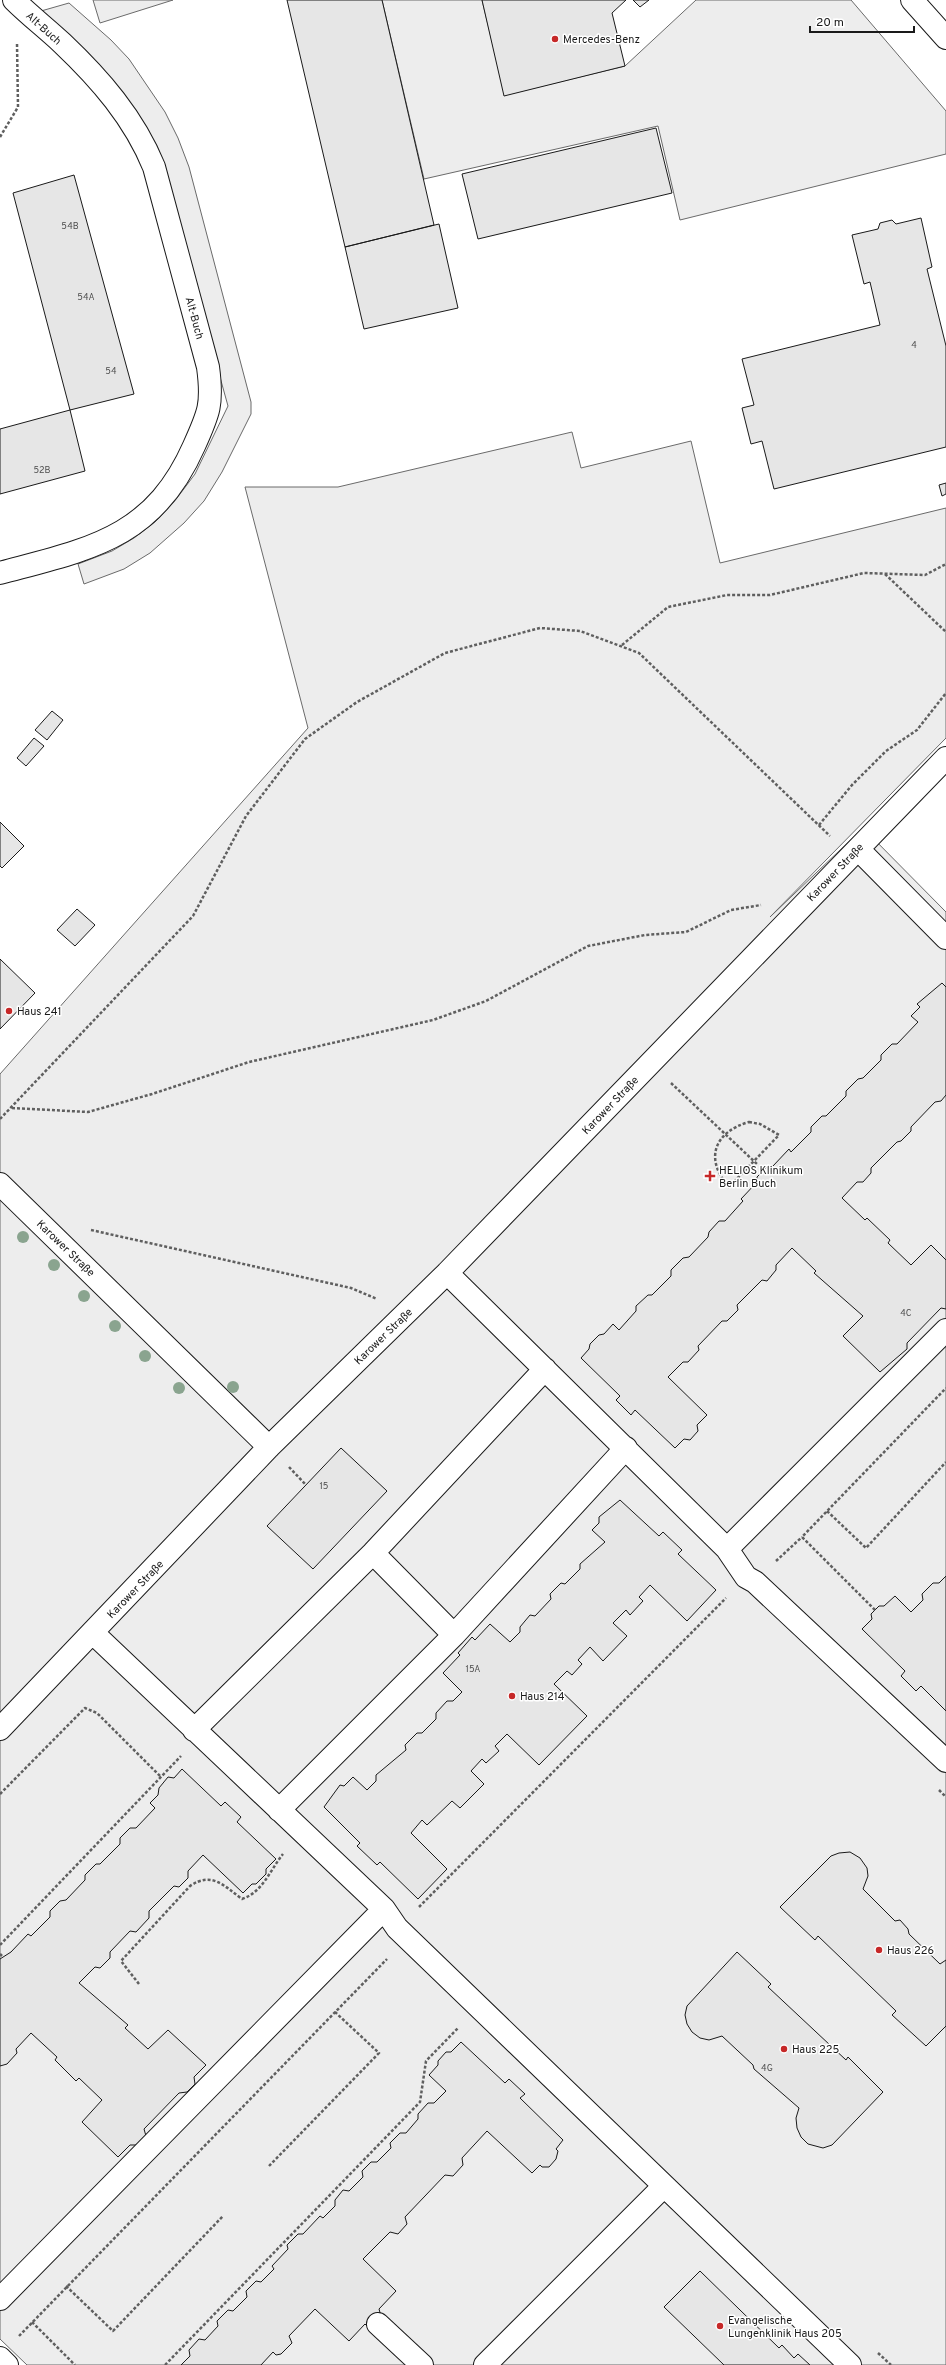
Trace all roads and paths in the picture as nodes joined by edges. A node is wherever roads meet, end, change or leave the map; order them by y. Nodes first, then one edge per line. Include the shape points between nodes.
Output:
1 (912, 0) edge
2 (18, 1) edge
3 (946, 38) edge
4 (0, 138) edge
5 (946, 564) edge
6 (0, 573) edge
7 (885, 574) junction
8 (946, 632) edge
9 (622, 645) junction
10 (946, 692) edge
11 (946, 758) edge
12 (819, 825) junction
13 (854, 853) junction
14 (794, 915) junction
15 (946, 938) edge
16 (650, 1064) junction
17 (12, 1108) junction
18 (0, 1119) edge
19 (725, 1134) junction
20 (754, 1161) junction
21 (757, 1164) dead end
22 (0, 1184) edge
23 (89, 1229) dead end
24 (447, 1273) junction
25 (407, 1312) junction
26 (946, 1330) edge
27 (545, 1369) junction
28 (946, 1388) edge
29 (269, 1447) junction
30 (626, 1448) junction
31 (946, 1462) edge
32 (827, 1511) junction
33 (802, 1537) junction
34 (727, 1549) junction
35 (373, 1553) junction
36 (750, 1580) junction
37 (875, 1610) dead end
38 (93, 1633) junction
39 (454, 1635) junction
40 (0, 1729) edge
41 (197, 1733) junction
42 (946, 1761) edge
43 (161, 1777) junction
44 (0, 1794) edge
45 (279, 1810) junction
46 (283, 1854) dead end
47 (384, 1909) junction
48 (397, 1928) junction
49 (0, 1944) edge
50 (389, 1957) dead end
51 (139, 1984) dead end
52 (335, 2012) junction
53 (460, 2026) dead end
54 (269, 2166) dead end
55 (664, 2186) junction
56 (223, 2216) dead end
57 (66, 2286) junction
58 (0, 2300) edge
59 (32, 2322) junction
60 (378, 2324) dead end
61 (16, 2338) dead end
62 (0, 2358) edge
63 (7, 2365) edge
64 (75, 2365) edge
65 (165, 2365) edge
66 (422, 2365) edge
67 (486, 2365) edge
68 (850, 2365) edge

1 - 3 street
2 - 4 path via 18,107
2 - 6 street, Alt-Buch via 106,88 144,142 165,205 208,367 212,393 208,414 188,459 175,484 156,507 130,528 107,540 74,553
5 - 7 path via 925,575
7 - 8 path
7 - 9 path via 864,573 770,595 727,595 668,608
9 - 12 path via 639,653
9 - 17 path via 580,631 540,628 445,653 357,702 305,739 246,816 193,916
10 - 12 path via 917,730 886,751 852,785
11 - 13 street, Karower Straße
12 - 13 path
13 - 14 street, Karower Straße
13 - 15 street
14 - 16 street, Karower Straße
14 - 17 path via 777,902 731,910 686,932 645,935 588,946 486,1001 433,1020 249,1062 88,1112
16 - 19 path
16 - 24 street, Karower Straße
17 - 18 path
19 - 20 path
19 - 20 path via 719,1141 716,1162 718,1172 729,1187
19 - 20 path via 730,1129 749,1122 760,1124 779,1135
20 - 21 path
22 - 29 street, Karower Straße
23 - 25 path via 351,1288
24 - 25 street, Karower Straße
24 - 27 street
25 - 29 street, Karower Straße
26 - 34 street
27 - 30 street
27 - 35 street
28 - 32 path
29 - 38 street, Karower Straße
30 - 34 street
30 - 39 street
31 - 32 path via 866,1548
32 - 33 path
33 - 36 path
33 - 37 path
34 - 36 street
35 - 39 street
35 - 41 street
36 - 42 street
36 - 48 path
38 - 40 street, Karower Straße
38 - 41 street
39 - 45 street
41 - 43 path
41 - 45 street
43 - 44 path via 97,1713 85,1708
43 - 49 path
45 - 47 street
46 - 51 path via 271,1874 252,1896 242,1899 211,1878 200,1879 190,1886 121,1961
47 - 48 street
47 - 58 street
48 - 55 street
50 - 52 path
52 - 54 path via 380,2054
52 - 57 path
53 - 65 path via 426,2061 420,2102
55 - 67 street
55 - 68 street
56 - 57 path via 113,2331
57 - 59 path
59 - 61 path
59 - 64 path
60 - 66 street
62 - 63 street

